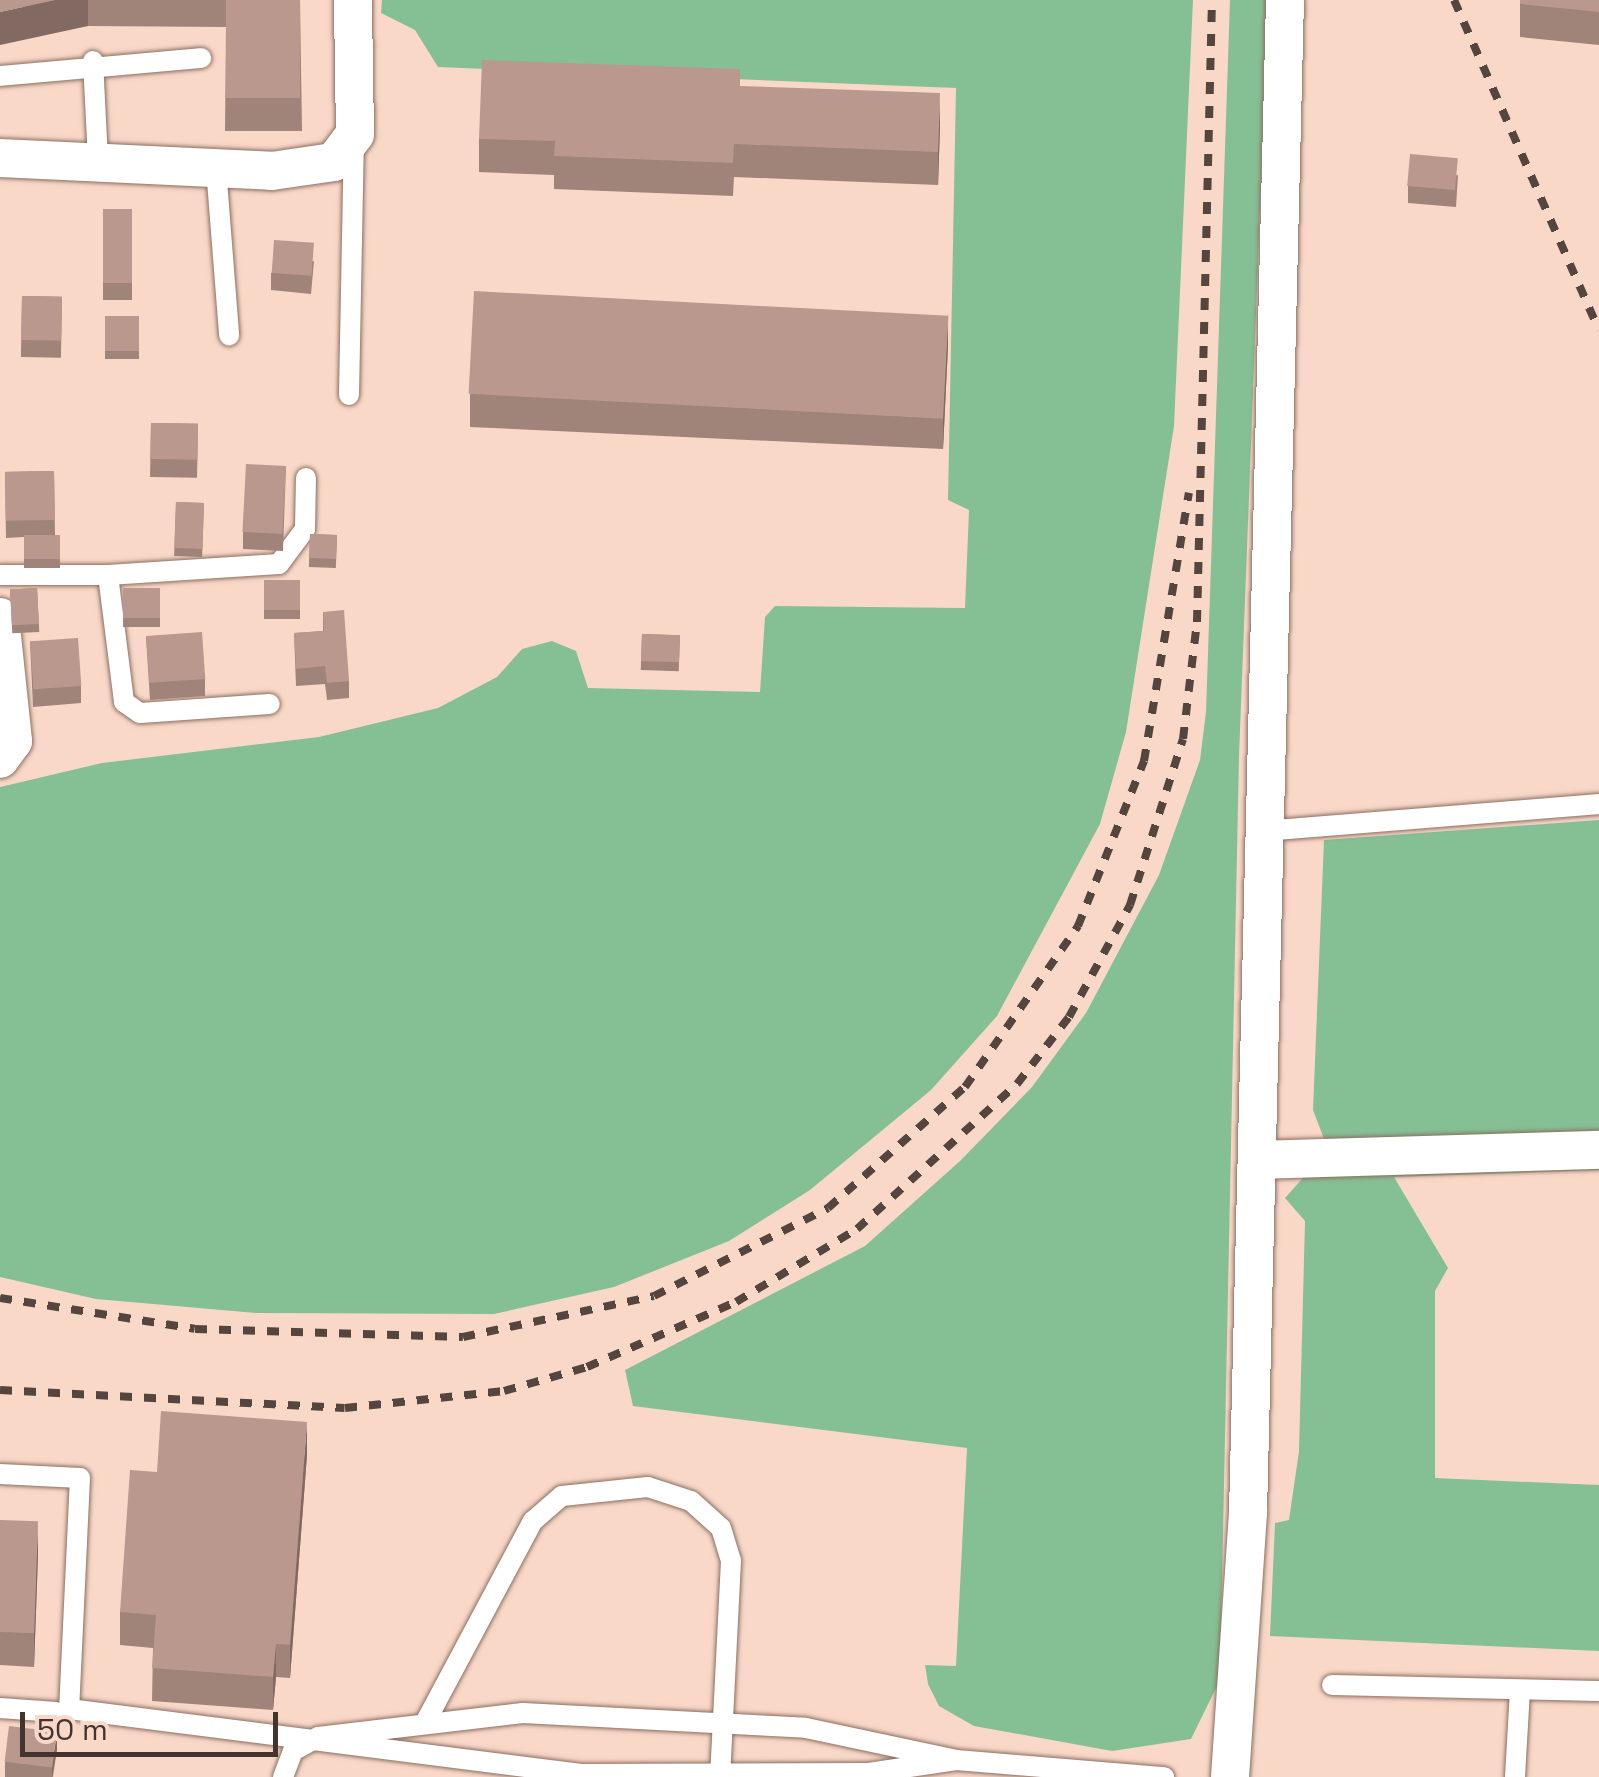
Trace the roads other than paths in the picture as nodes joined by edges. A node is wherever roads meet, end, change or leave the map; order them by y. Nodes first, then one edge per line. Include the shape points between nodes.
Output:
1 (353, 0) edge
2 (1285, 0) edge
3 (202, 58) dead end
4 (93, 60) junction
5 (0, 76) edge
6 (354, 134) junction
7 (0, 158) edge
8 (98, 159) junction
9 (216, 168) junction
10 (229, 334) dead end
11 (349, 396) dead end
12 (306, 478) dead end
13 (0, 575) edge
14 (108, 575) junction
15 (0, 618) edge
16 (270, 704) dead end
17 (0, 759) edge
18 (1599, 804) edge
19 (1264, 831) junction
20 (1599, 1150) edge
21 (1258, 1160) junction
22 (0, 1474) edge
23 (1332, 1685) dead end
24 (1520, 1691) junction
25 (1599, 1691) edge
26 (0, 1708) edge
27 (56, 1712) dead end
28 (426, 1721) junction
29 (723, 1726) junction
30 (318, 1737) junction
31 (956, 1760) junction
32 (720, 1773) edge
33 (282, 1777) edge
34 (1164, 1777) edge
35 (1230, 1777) edge
36 (1516, 1777) edge

1 - 6 street
2 - 19 street
3 - 4 lane
4 - 5 lane
4 - 8 lane
6 - 9 street via 334,162 308,169
6 - 11 lane
7 - 8 street
8 - 9 street
9 - 10 lane
12 - 14 lane via 305,529 279,564
13 - 14 lane
14 - 16 lane via 124,702 140,712
15 - 17 street via 13,730
18 - 19 lane
19 - 21 street
20 - 21 street
21 - 35 street
22 - 30 lane via 80,1478 69,1709
23 - 24 lane
24 - 25 lane
24 - 36 lane
26 - 27 lane
28 - 29 lane via 523,1712
28 - 29 lane via 533,1520 562,1496 648,1486 691,1502 721,1528 731,1561
28 - 30 lane
29 - 31 lane via 806,1728
29 - 32 lane
30 - 32 lane via 581,1774
30 - 33 lane via 294,1751
31 - 32 lane via 869,1773
31 - 34 lane

